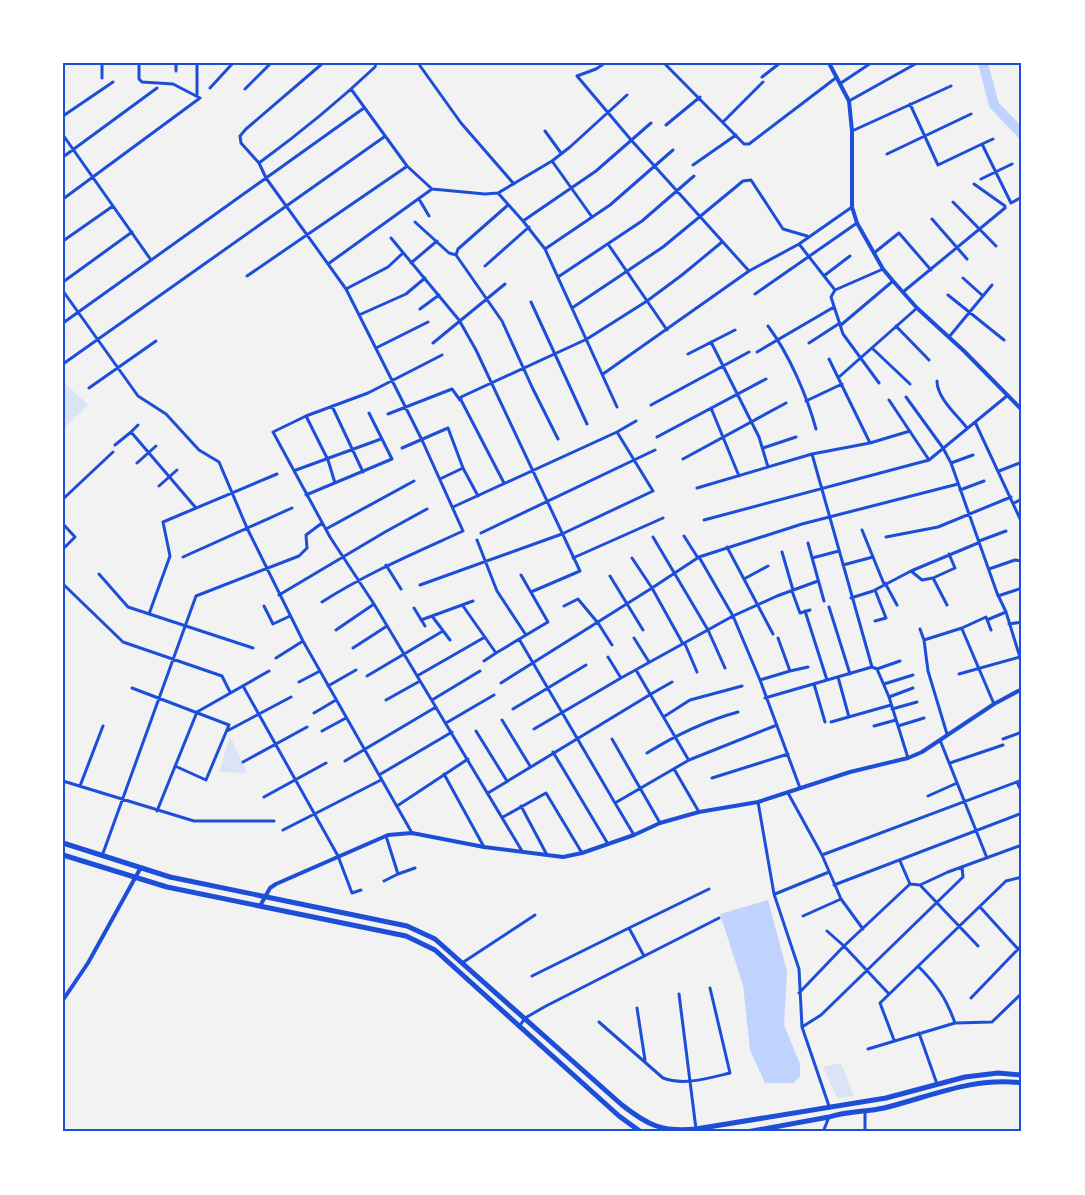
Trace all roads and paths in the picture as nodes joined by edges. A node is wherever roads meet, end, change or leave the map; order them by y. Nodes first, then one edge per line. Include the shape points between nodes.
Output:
1 (102, 63) edge
2 (139, 63) edge
3 (176, 63) edge
4 (197, 63) edge
5 (233, 63) edge
6 (271, 63) edge
7 (323, 63) edge
8 (376, 63) edge
9 (418, 63) edge
10 (605, 63) edge
11 (664, 63) edge
12 (780, 63) edge
13 (829, 63) edge
14 (871, 63) edge
15 (917, 63) edge
16 (176, 71) dead end
17 (837, 76) junction
18 (762, 77) dead end
19 (102, 78) dead end
20 (113, 82) dead end
21 (763, 82) dead end
22 (841, 83) junction
23 (951, 86) dead end
24 (157, 88) dead end
25 (210, 88) dead end
26 (245, 89) dead end
27 (351, 89) junction
28 (197, 95) junction
29 (627, 95) dead end
30 (700, 97) junction
31 (849, 101) junction
32 (910, 104) junction
33 (364, 108) junction
34 (607, 112) junction
35 (971, 114) dead end
36 (63, 116) edge
37 (723, 122) junction
38 (651, 123) dead end
39 (666, 124) dead end
40 (545, 131) dead end
41 (852, 131) junction
42 (63, 135) edge
43 (736, 135) junction
44 (925, 136) junction
45 (384, 137) junction
46 (993, 140) dead end
47 (632, 141) junction
48 (982, 144) junction
49 (73, 149) junction
50 (673, 150) dead end
51 (561, 153) junction
52 (887, 154) dead end
53 (63, 157) edge
54 (552, 160) junction
55 (259, 163) junction
56 (1012, 164) dead end
57 (693, 165) dead end
58 (407, 166) junction
59 (654, 166) junction
60 (996, 172) junction
61 (694, 176) dead end
62 (93, 178) junction
63 (266, 178) junction
64 (981, 179) dead end
65 (514, 184) junction
66 (974, 184) dead end
67 (572, 188) junction
68 (432, 189) junction
69 (676, 191) junction
70 (498, 193) junction
71 (1022, 197) edge
72 (419, 199) junction
73 (63, 200) edge
74 (953, 202) dead end
75 (508, 205) junction
76 (113, 206) junction
77 (286, 206) junction
78 (852, 207) junction
79 (429, 216) dead end
80 (592, 217) junction
81 (699, 217) junction
82 (932, 219) dead end
83 (523, 221) junction
84 (415, 222) dead end
85 (856, 223) junction
86 (528, 227) junction
87 (979, 228) junction
88 (132, 232) junction
89 (307, 235) junction
90 (807, 236) junction
91 (391, 238) dead end
92 (63, 241) edge
93 (437, 241) junction
94 (722, 242) junction
95 (608, 244) junction
96 (799, 244) junction
97 (996, 246) dead end
98 (957, 248) junction
99 (545, 249) junction
100 (403, 253) junction
101 (874, 253) junction
102 (456, 255) junction
103 (810, 256) junction
104 (850, 256) dead end
105 (967, 259) dead end
106 (151, 260) junction
107 (411, 263) junction
108 (328, 264) junction
109 (484, 266) dead end
110 (883, 268) junction
111 (931, 270) junction
112 (749, 271) junction
113 (628, 272) junction
114 (825, 275) junction
115 (247, 276) dead end
116 (558, 277) junction
117 (425, 278) junction
118 (963, 278) dead end
119 (63, 282) edge
120 (893, 282) junction
121 (506, 284) dead end
122 (992, 285) dead end
123 (346, 289) junction
124 (835, 290) junction
125 (63, 291) edge
126 (903, 292) junction
127 (755, 294) dead end
128 (439, 295) junction
129 (948, 295) dead end
130 (983, 296) junction
131 (488, 298) junction
132 (647, 301) junction
133 (531, 302) dead end
134 (834, 307) junction
135 (572, 308) junction
136 (917, 308) junction
137 (420, 309) dead end
138 (77, 312) junction
139 (969, 312) junction
140 (359, 315) junction
141 (460, 321) junction
142 (428, 322) dead end
143 (63, 323) edge
144 (840, 324) junction
145 (768, 326) dead end
146 (896, 326) junction
147 (667, 330) junction
148 (735, 330) dead end
149 (949, 337) junction
150 (97, 339) junction
151 (587, 339) junction
152 (778, 340) junction
153 (1004, 340) dead end
154 (156, 341) dead end
155 (711, 342) junction
156 (433, 343) dead end
157 (809, 343) dead end
158 (376, 348) junction
159 (872, 348) junction
160 (749, 352) dead end
161 (757, 352) dead end
162 (555, 354) junction
163 (688, 354) dead end
164 (442, 355) dead end
165 (860, 358) junction
166 (828, 359) dead end
167 (929, 360) dead end
168 (63, 364) edge
169 (723, 366) junction
170 (118, 367) junction
171 (523, 368) junction
172 (603, 374) junction
173 (839, 377) junction
174 (766, 379) dead end
175 (392, 381) junction
176 (937, 381) dead end
177 (491, 382) junction
178 (879, 383) dead end
179 (842, 384) junction
180 (910, 384) dead end
181 (89, 388) dead end
182 (1008, 394) junction
183 (736, 395) junction
184 (906, 397) dead end
185 (461, 400) junction
186 (889, 400) dead end
187 (806, 401) junction
188 (786, 404) dead end
189 (651, 405) dead end
190 (332, 406) junction
191 (617, 407) dead end
192 (1021, 407) edge
193 (407, 408) junction
194 (711, 408) junction
195 (369, 413) dead end
196 (388, 414) dead end
197 (306, 416) junction
198 (636, 422) dead end
199 (751, 422) junction
200 (975, 422) junction
201 (587, 424) dead end
202 (138, 425) dead end
203 (967, 428) junction
204 (816, 429) dead end
205 (910, 431) junction
206 (131, 432) junction
207 (617, 432) junction
208 (657, 437) dead end
209 (724, 437) junction
210 (796, 438) dead end
211 (382, 439) junction
212 (558, 439) dead end
213 (422, 440) junction
214 (870, 443) junction
215 (115, 445) dead end
216 (156, 446) dead end
217 (402, 448) dead end
218 (763, 448) junction
219 (944, 448) junction
220 (352, 450) junction
221 (655, 450) dead end
222 (112, 452) dead end
223 (149, 452) junction
224 (812, 454) junction
225 (973, 454) dead end
226 (683, 459) dead end
227 (328, 460) junction
228 (928, 460) junction
229 (635, 461) junction
230 (1022, 462) edge
231 (137, 463) dead end
232 (951, 463) junction
233 (768, 467) junction
234 (463, 468) junction
235 (177, 470) dead end
236 (534, 470) junction
237 (296, 471) junction
238 (999, 471) junction
239 (363, 472) junction
240 (277, 474) dead end
241 (170, 476) junction
242 (739, 476) junction
243 (440, 479) junction
244 (414, 481) dead end
245 (984, 481) dead end
246 (335, 483) junction
247 (504, 483) junction
248 (958, 484) junction
249 (159, 486) dead end
250 (821, 487) junction
251 (698, 488) dead end
252 (960, 490) junction
253 (231, 493) junction
254 (306, 495) junction
255 (478, 496) junction
256 (1011, 497) junction
257 (63, 499) edge
258 (1022, 499) edge
259 (547, 502) junction
260 (1014, 503) junction
261 (453, 507) junction
262 (196, 508) junction
263 (292, 508) dead end
264 (427, 509) dead end
265 (970, 515) junction
266 (830, 517) junction
267 (663, 518) dead end
268 (704, 520) dead end
269 (322, 523) junction
270 (1022, 523) edge
271 (63, 524) edge
272 (247, 528) junction
273 (326, 529) junction
274 (862, 530) dead end
275 (1006, 531) dead end
276 (481, 533) dead end
277 (562, 534) junction
278 (684, 536) dead end
279 (652, 537) dead end
280 (886, 537) dead end
281 (477, 540) dead end
282 (979, 542) junction
283 (808, 543) dead end
284 (727, 547) junction
285 (63, 549) edge
286 (839, 550) junction
287 (782, 552) dead end
288 (949, 554) junction
289 (183, 557) dead end
290 (343, 557) junction
291 (698, 557) junction
292 (873, 557) junction
293 (573, 558) junction
294 (632, 558) dead end
295 (812, 558) junction
296 (1022, 561) edge
297 (485, 562) junction
298 (386, 565) junction
299 (843, 565) junction
300 (768, 566) dead end
301 (266, 569) junction
302 (988, 569) junction
303 (910, 571) junction
304 (675, 573) junction
305 (99, 574) dead end
306 (521, 575) dead end
307 (610, 576) dead end
308 (933, 578) junction
309 (744, 579) junction
310 (357, 580) junction
311 (818, 581) junction
312 (63, 584) edge
313 (885, 584) junction
314 (420, 585) dead end
315 (652, 588) junction
316 (1022, 588) edge
317 (401, 589) dead end
318 (875, 590) junction
319 (793, 591) junction
320 (531, 592) junction
321 (279, 595) junction
322 (998, 596) junction
323 (851, 598) junction
324 (824, 600) dead end
325 (474, 601) dead end
326 (322, 602) dead end
327 (374, 604) junction
328 (627, 604) junction
329 (757, 605) junction
330 (897, 605) dead end
331 (947, 605) dead end
332 (264, 606) dead end
333 (463, 606) junction
334 (564, 606) dead end
335 (829, 607) dead end
336 (414, 608) dead end
337 (810, 610) dead end
338 (805, 611) junction
339 (1006, 612) junction
340 (149, 614) junction
341 (290, 616) junction
342 (432, 616) junction
343 (733, 616) junction
344 (421, 620) junction
345 (987, 620) junction
346 (875, 621) dead end
347 (1022, 621) edge
348 (598, 623) junction
349 (185, 624) junction
350 (1010, 624) junction
351 (387, 626) junction
352 (424, 626) dead end
353 (962, 628) junction
354 (920, 629) dead end
355 (336, 630) dead end
356 (643, 630) dead end
357 (708, 630) junction
358 (991, 630) dead end
359 (443, 631) junction
360 (773, 634) dead end
361 (525, 635) junction
362 (485, 637) junction
363 (634, 638) dead end
364 (778, 638) dead end
365 (519, 639) junction
366 (450, 640) dead end
367 (924, 640) junction
368 (303, 641) junction
369 (684, 644) junction
370 (612, 645) dead end
371 (253, 648) dead end
372 (353, 648) dead end
373 (496, 653) junction
374 (1020, 654) edge
375 (404, 655) junction
376 (608, 657) dead end
377 (276, 658) dead end
378 (172, 659) junction
379 (484, 661) dead end
380 (900, 661) dead end
381 (650, 663) junction
382 (533, 664) junction
383 (1022, 664) edge
384 (586, 665) dead end
385 (808, 667) dead end
386 (872, 667) junction
387 (725, 668) dead end
388 (877, 669) junction
389 (978, 669) junction
390 (356, 670) dead end
391 (636, 670) junction
392 (269, 671) dead end
393 (320, 671) junction
394 (480, 671) dead end
395 (790, 671) junction
396 (697, 672) dead end
397 (850, 674) junction
398 (959, 674) dead end
399 (913, 675) dead end
400 (367, 676) dead end
401 (417, 676) junction
402 (837, 677) junction
403 (621, 678) junction
404 (760, 680) junction
405 (827, 680) junction
406 (420, 681) junction
407 (299, 682) dead end
408 (672, 682) dead end
409 (501, 683) dead end
410 (814, 683) junction
411 (884, 684) junction
412 (243, 686) junction
413 (328, 686) junction
414 (742, 686) dead end
415 (132, 688) dead end
416 (548, 688) junction
417 (913, 688) dead end
418 (1022, 689) edge
419 (230, 692) junction
420 (651, 694) junction
421 (494, 695) dead end
422 (159, 697) junction
423 (291, 697) dead end
424 (889, 697) junction
425 (765, 698) junction
426 (336, 700) junction
427 (386, 700) dead end
428 (432, 700) junction
429 (917, 702) dead end
430 (994, 704) junction
431 (436, 707) junction
432 (892, 707) junction
433 (513, 709) dead end
434 (197, 712) junction
435 (738, 712) dead end
436 (314, 713) dead end
437 (563, 713) junction
438 (260, 714) junction
439 (664, 716) junction
440 (849, 717) junction
441 (346, 718) junction
442 (924, 718) dead end
443 (502, 720) dead end
444 (896, 720) junction
445 (825, 722) dead end
446 (831, 722) dead end
447 (446, 723) junction
448 (777, 725) junction
449 (103, 726) dead end
450 (874, 726) dead end
451 (898, 726) junction
452 (308, 727) dead end
453 (534, 729) dead end
454 (322, 731) dead end
455 (476, 731) dead end
456 (226, 732) junction
457 (452, 732) junction
458 (1022, 732) edge
459 (675, 736) junction
460 (948, 736) junction
461 (578, 737) junction
462 (612, 739) dead end
463 (1003, 739) dead end
464 (940, 741) junction
465 (277, 744) junction
466 (1003, 745) dead end
467 (365, 750) junction
468 (554, 752) junction
469 (647, 753) dead end
470 (788, 754) junction
471 (908, 758) junction
472 (468, 759) junction
473 (689, 760) junction
474 (345, 761) dead end
475 (243, 762) dead end
476 (326, 763) dead end
477 (950, 763) junction
478 (175, 766) junction
479 (530, 766) junction
480 (674, 769) junction
481 (444, 774) junction
482 (379, 775) junction
483 (712, 778) dead end
484 (297, 779) junction
485 (381, 780) junction
486 (63, 781) edge
487 (507, 781) junction
488 (1020, 781) edge
489 (957, 783) junction
490 (80, 786) junction
491 (640, 788) junction
492 (800, 788) junction
493 (488, 793) junction
494 (1022, 793) edge
495 (788, 794) junction
496 (928, 796) dead end
497 (264, 797) dead end
498 (121, 800) junction
499 (965, 801) junction
500 (758, 802) junction
501 (615, 803) junction
502 (396, 806) junction
503 (521, 806) junction
504 (157, 811) junction
505 (699, 812) junction
506 (1022, 813) edge
507 (314, 814) junction
508 (503, 817) junction
509 (274, 821) dead end
510 (660, 823) junction
511 (284, 830) dead end
512 (977, 831) junction
513 (412, 833) junction
514 (634, 835) junction
515 (386, 836) junction
516 (63, 843) edge
517 (1022, 844) edge
518 (608, 845) junction
519 (484, 846) junction
520 (523, 853) junction
521 (582, 854) junction
522 (63, 855) edge
523 (822, 855) junction
524 (102, 856) junction
525 (338, 856) junction
526 (548, 856) junction
527 (987, 858) junction
528 (900, 860) junction
529 (962, 867) junction
530 (414, 868) dead end
531 (140, 869) junction
532 (829, 872) junction
533 (398, 874) junction
534 (1022, 877) edge
535 (135, 878) junction
536 (384, 881) dead end
537 (910, 884) junction
538 (834, 885) junction
539 (920, 885) junction
540 (709, 889) dead end
541 (362, 890) dead end
542 (774, 894) junction
543 (265, 895) junction
544 (841, 899) junction
545 (938, 903) junction
546 (260, 906) junction
547 (980, 907) junction
548 (535, 915) dead end
549 (803, 916) dead end
550 (720, 918) dead end
551 (960, 927) junction
552 (629, 928) junction
553 (863, 929) junction
554 (827, 931) dead end
555 (1022, 945) edge
556 (844, 946) junction
557 (978, 946) dead end
558 (1018, 949) junction
559 (644, 956) junction
560 (462, 963) junction
561 (918, 966) junction
562 (867, 970) junction
563 (532, 976) dead end
564 (710, 988) dead end
565 (799, 993) junction
566 (1022, 993) edge
567 (679, 994) dead end
568 (889, 994) junction
569 (971, 998) dead end
570 (63, 1000) edge
571 (637, 1008) dead end
572 (525, 1018) junction
573 (599, 1022) dead end
574 (956, 1023) junction
575 (519, 1027) junction
576 (802, 1027) junction
577 (919, 1033) junction
578 (894, 1040) junction
579 (868, 1049) dead end
580 (645, 1062) junction
581 (1022, 1075) edge
582 (691, 1081) junction
583 (1022, 1083) edge
584 (937, 1084) junction
585 (829, 1106) junction
586 (865, 1112) junction
587 (829, 1117) junction
588 (696, 1129) junction
589 (641, 1132) edge
590 (747, 1132) edge
591 (823, 1132) edge
592 (865, 1132) edge

1 - 19 street
2 - 28 street via 142,82 173,84
3 - 16 street
4 - 28 street
5 - 25 street
6 - 26 street
7 - 55 street via 240,136
8 - 27 street
9 - 65 street via 461,123
10 - 34 street via 577,76
11 - 30 street
12 - 18 street
13 - 17 street
14 - 22 street
15 - 31 street
17 - 22 street
17 - 43 street via 749,144
20 - 36 street
21 - 37 street
22 - 31 street
23 - 32 street
24 - 49 street
27 - 33 street
27 - 55 street
28 - 62 street via 200,98
29 - 34 street
30 - 37 street
30 - 39 street
31 - 41 street
32 - 41 street
32 - 44 street
33 - 45 street
33 - 63 street
34 - 47 street
34 - 51 street
35 - 44 street
37 - 43 street
38 - 47 street
40 - 51 street
41 - 78 street
42 - 49 street
43 - 57 street
44 - 48 street via 938,165
44 - 52 street
45 - 58 street
45 - 77 street
46 - 48 street
47 - 59 street
47 - 67 street
48 - 60 street
49 - 53 street
49 - 62 street
50 - 59 street
51 - 54 street
54 - 65 street
54 - 67 street
55 - 63 street
56 - 60 street
58 - 68 street
58 - 89 street
59 - 69 street
59 - 80 street
60 - 64 street
60 - 71 street via 1011,203
61 - 69 street
62 - 73 street
62 - 76 street
63 - 77 street
63 - 106 street
65 - 70 street
66 - 87 street via 1005,206
67 - 80 street
67 - 83 street
68 - 70 street
68 - 72 street
69 - 81 street
69 - 95 street
70 - 75 street
72 - 79 street
72 - 108 street
74 - 87 street
75 - 83 street
75 - 102 street
76 - 88 street
76 - 92 street
77 - 89 street
77 - 150 street
78 - 85 street
78 - 90 street
80 - 99 street
81 - 90 street via 743,181 751,180 783,229
81 - 94 street
81 - 113 street
82 - 98 street
83 - 86 street
84 - 93 street
85 - 101 street
85 - 103 street
86 - 99 street
86 - 109 street
87 - 97 street
87 - 98 street
88 - 106 street
88 - 119 street
89 - 108 street
89 - 115 street
90 - 96 street
91 - 100 street
93 - 102 street
93 - 107 street
94 - 112 street
94 - 132 street
95 - 113 street
95 - 116 street
96 - 103 street
96 - 112 street
98 - 105 street
98 - 111 street
99 - 116 street
100 - 107 street
100 - 123 street via 388,267
101 - 110 street
101 - 111 street via 899,233
102 - 131 street
103 - 114 street
103 - 127 street
104 - 114 street
106 - 138 street
107 - 117 street
108 - 123 street
110 - 120 street
110 - 124 street
111 - 126 street
112 - 147 street
113 - 132 street
113 - 135 street
114 - 124 street
116 - 135 street
117 - 128 street
117 - 140 street via 406,294
118 - 130 street
120 - 126 street
120 - 144 street
121 - 131 street
122 - 130 street
123 - 140 street
124 - 134 street via 831,297
125 - 138 street
126 - 136 street
128 - 137 street
128 - 141 street
129 - 139 street
130 - 139 street
131 - 141 street
131 - 171 street
132 - 147 street
132 - 151 street
133 - 162 street
134 - 144 street
134 - 152 street
135 - 151 street
136 - 146 street
136 - 149 street
138 - 143 street
138 - 150 street
139 - 149 street
139 - 153 street
140 - 158 street
141 - 156 street
141 - 177 street
142 - 158 street
144 - 157 street
144 - 165 street
145 - 152 street
146 - 159 street
146 - 167 street
147 - 172 street
148 - 155 street
149 - 182 street
150 - 168 street
150 - 170 street
151 - 162 street
151 - 172 street
152 - 161 street
152 - 187 street
154 - 170 street
155 - 163 street
155 - 169 street
158 - 175 street
159 - 165 street
159 - 180 street
160 - 169 street
162 - 171 street
162 - 201 street
164 - 175 street
165 - 173 street
165 - 178 street
166 - 173 street
169 - 183 street
169 - 189 street
170 - 181 street
170 - 253 street via 141,398 166,414 199,450 219,462
171 - 177 street
171 - 212 street
172 - 191 street
173 - 179 street
174 - 183 street
175 - 190 street
175 - 193 street
176 - 203 street via 943,398
177 - 185 street via 465,394
177 - 236 street
179 - 187 street
179 - 214 street
182 - 192 street
182 - 200 street
183 - 194 street
183 - 199 street
184 - 219 street
185 - 193 street via 452,389
185 - 247 street
186 - 205 street
187 - 204 street
188 - 199 street
190 - 197 street
190 - 220 street
193 - 196 street
193 - 213 street
194 - 208 street
194 - 209 street
195 - 211 street
197 - 227 street
197 - 237 street via 273,432
198 - 207 street
199 - 209 street
199 - 218 street
200 - 203 street
200 - 238 street
202 - 206 street
203 - 219 street
205 - 214 street
205 - 228 street
206 - 215 street
206 - 223 street
207 - 229 street
207 - 236 street
209 - 226 street
209 - 242 street
210 - 218 street
211 - 220 street
211 - 239 street via 392,459
213 - 217 street
213 - 234 street via 447,428
213 - 243 street
214 - 224 street
216 - 223 street
218 - 233 street
219 - 228 street
219 - 232 street
220 - 227 street
220 - 239 street
221 - 229 street
222 - 257 street
223 - 231 street
223 - 241 street
224 - 233 street
224 - 250 street
225 - 232 street
227 - 237 street
227 - 246 street
228 - 250 street
229 - 259 street
229 - 277 street via 653,491
230 - 238 street
232 - 248 street
233 - 242 street
234 - 243 street
234 - 255 street
235 - 241 street
236 - 247 street
236 - 259 street
237 - 254 street
238 - 256 street
239 - 246 street
240 - 253 street
241 - 249 street
241 - 262 street
242 - 251 street
243 - 261 street
244 - 273 street
245 - 252 street
246 - 254 street
247 - 255 street
248 - 252 street
248 - 266 street
250 - 266 street
250 - 268 street
252 - 265 street
253 - 262 street
253 - 272 street
254 - 269 street
255 - 261 street
256 - 260 street
256 - 265 street
258 - 260 street
259 - 276 street
259 - 277 street
260 - 270 street
261 - 298 street via 463,531
262 - 340 street via 163,522 170,556
263 - 272 street
264 - 290 street
265 - 280 street
265 - 282 street
266 - 284 street
266 - 286 street
267 - 293 street
269 - 273 street
269 - 301 street via 306,535 307,548 303,554
271 - 285 street via 75,537
272 - 289 street
272 - 301 street
273 - 290 street
274 - 292 street
275 - 282 street
277 - 293 street
277 - 297 street
278 - 291 street
279 - 304 street
281 - 297 street
282 - 288 street
282 - 302 street
283 - 295 street
284 - 291 street
284 - 309 street
286 - 295 street
286 - 299 street
287 - 319 street
288 - 303 street
288 - 308 street via 955,568
290 - 310 street
290 - 321 street
291 - 304 street
291 - 343 street
292 - 299 street
292 - 313 street
293 - 320 street via 580,571
294 - 315 street
295 - 311 street
296 - 302 street
297 - 314 street
297 - 361 street via 497,591
298 - 310 street
298 - 317 street
299 - 323 street
300 - 309 street
301 - 321 street
301 - 349 street via 196,596
302 - 322 street
303 - 308 street via 922,580
303 - 313 street
304 - 315 street
304 - 357 street
305 - 340 street via 128,607
306 - 320 street
307 - 328 street
308 - 331 street
309 - 329 street
310 - 326 street
310 - 327 street
311 - 319 street
311 - 324 street
312 - 378 street via 123,642
313 - 318 street
313 - 330 street
315 - 328 street
315 - 369 street
316 - 322 street
318 - 323 street
318 - 346 street via 886,618
319 - 329 street
319 - 338 street via 797,609 800,613
320 - 361 street via 548,622
321 - 341 street
322 - 339 street
323 - 386 street
325 - 333 street
327 - 351 street
327 - 355 street
328 - 348 street
328 - 356 street
329 - 343 street
329 - 360 street
332 - 341 street via 273,624
333 - 342 street
333 - 362 street
334 - 348 street via 578,599
335 - 397 street
336 - 344 street
337 - 338 street
338 - 405 street
339 - 345 street
339 - 350 street
340 - 349 street
341 - 368 street
342 - 344 street
342 - 359 street
343 - 357 street
343 - 404 street
344 - 352 street
345 - 353 street via 986,617
345 - 358 street
347 - 350 street
348 - 370 street
348 - 382 street
349 - 371 street
349 - 378 street
350 - 374 street
351 - 372 street
351 - 375 street
353 - 367 street
353 - 389 street
354 - 367 street
357 - 369 street
357 - 387 street
359 - 366 street
359 - 375 street
361 - 365 street
362 - 373 street
362 - 401 street
363 - 381 street
364 - 395 street
365 - 373 street
365 - 382 street
367 - 460 street via 928,671
368 - 377 street
368 - 393 street
369 - 381 street
369 - 396 street
373 - 379 street
374 - 383 street
374 - 389 street
375 - 400 street
375 - 401 street
376 - 403 street
378 - 419 street via 222,676
378 - 422 street
380 - 388 street
381 - 391 street
382 - 409 street
382 - 416 street
384 - 416 street
385 - 395 street
386 - 388 street
386 - 397 street
388 - 411 street
389 - 398 street
389 - 430 street
390 - 413 street
391 - 403 street
391 - 420 street
392 - 412 street
393 - 407 street
393 - 413 street
394 - 428 street
395 - 404 street
397 - 402 street
399 - 411 street
401 - 406 street
402 - 405 street
402 - 440 street
403 - 437 street
404 - 425 street
405 - 410 street
406 - 427 street
406 - 428 street
408 - 420 street
410 - 425 street
410 - 445 street
411 - 424 street
412 - 419 street
412 - 438 street
413 - 426 street
414 - 439 street via 690,700
415 - 422 street
416 - 433 street
416 - 437 street
417 - 424 street
418 - 430 street
419 - 434 street
420 - 439 street
420 - 461 street
421 - 447 street
422 - 434 street
422 - 498 street
423 - 438 street
424 - 432 street
425 - 448 street
426 - 436 street
426 - 441 street
428 - 431 street
429 - 432 street
430 - 460 street
431 - 447 street
431 - 467 street
432 - 440 street
432 - 444 street
434 - 456 street via 229,725
434 - 478 street
435 - 459 street
437 - 453 street
437 - 461 street
438 - 456 street
438 - 465 street
439 - 459 street
440 - 446 street
441 - 454 street
441 - 467 street
442 - 451 street
443 - 479 street
444 - 450 street
444 - 451 street
447 - 457 street
448 - 470 street
448 - 473 street
449 - 490 street
451 - 471 street
452 - 465 street
455 - 487 street
456 - 478 street via 206,780
457 - 472 street
457 - 482 street
458 - 463 street
459 - 469 street
459 - 473 street
460 - 464 street
461 - 468 street
461 - 501 street
462 - 491 street
464 - 471 street
464 - 477 street
465 - 475 street
465 - 484 street
466 - 477 street
467 - 474 street
467 - 482 street
468 - 479 street
468 - 518 street
470 - 483 street
470 - 492 street
471 - 492 street
472 - 481 street
472 - 493 street
473 - 480 street
476 - 484 street
477 - 489 street
478 - 504 street
479 - 487 street
480 - 491 street
480 - 505 street
481 - 502 street
481 - 519 street
482 - 485 street
484 - 497 street
484 - 507 street
485 - 502 street
485 - 507 street
486 - 490 street
487 - 493 street
488 - 494 street
488 - 499 street
489 - 496 street
489 - 499 street
490 - 498 street
491 - 501 street
491 - 510 street
492 - 495 street
493 - 508 street
495 - 500 street
495 - 523 street
498 - 504 street
498 - 524 street
499 - 512 street
499 - 523 street
500 - 505 street
500 - 542 street
501 - 514 street
502 - 513 street
503 - 508 street
503 - 521 street via 546,793
503 - 526 street
504 - 509 street via 194,821
505 - 510 street
506 - 512 street
507 - 511 street
507 - 525 street
508 - 520 street
510 - 514 street
512 - 527 street
512 - 528 street
513 - 515 street
513 - 519 street
514 - 518 street
515 - 525 street
515 - 533 street
516 - 524 highway
517 - 527 street
518 - 521 street
519 - 520 street
520 - 526 street
521 - 526 street
522 - 535 highway
523 - 532 street
524 - 531 highway
525 - 541 street via 352,893
525 - 543 street via 276,884
527 - 529 street
528 - 537 street
528 - 538 street
529 - 539 street
529 - 545 street via 963,877
530 - 533 street
531 - 535 street
531 - 543 highway
532 - 538 street
532 - 542 street
533 - 536 street
534 - 547 street via 1006,881
535 - 546 highway
535 - 570 street
537 - 539 street
537 - 553 street
538 - 544 street
539 - 545 street
540 - 552 street
542 - 565 street via 799,969
543 - 546 street
543 - 560 highway via 408,926 435,939
544 - 549 street
544 - 553 street
545 - 551 street
545 - 562 street
546 - 575 highway via 421,942 435,950
547 - 551 street
547 - 558 street
548 - 560 street
550 - 559 street
551 - 557 street
551 - 561 street
552 - 559 street
552 - 563 street
553 - 556 street
554 - 556 street
555 - 558 street
556 - 562 street
556 - 565 street
558 - 569 street
559 - 572 street
560 - 572 highway
561 - 568 street
561 - 574 street via 937,986
562 - 568 street
562 - 576 street via 821,1015
564 - 582 street via 730,1073
565 - 576 street
566 - 574 street via 992,1022
567 - 582 street
568 - 578 street via 880,1003
571 - 580 street
572 - 575 street
572 - 588 highway via 639,1119 663,1130
573 - 580 street
574 - 577 street
575 - 589 highway
576 - 585 street
577 - 578 street
577 - 584 street
578 - 579 street
580 - 582 street via 663,1078
581 - 584 highway via 998,1073
582 - 588 street
583 - 586 highway via 1003,1080 965,1085
584 - 585 highway via 886,1098
585 - 588 highway
586 - 587 highway
586 - 592 street
587 - 590 highway
587 - 591 street

